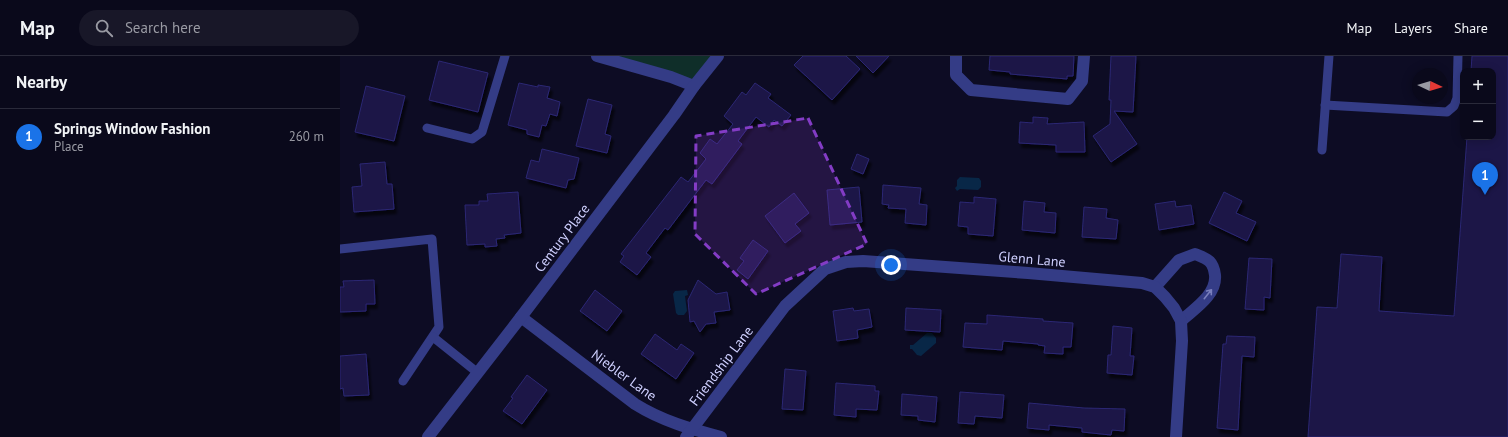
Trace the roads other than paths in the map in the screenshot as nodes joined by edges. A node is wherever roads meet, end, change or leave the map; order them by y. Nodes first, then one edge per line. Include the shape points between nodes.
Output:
1 (505, 56) edge
2 (597, 56) edge
3 (718, 56) edge
4 (956, 56) edge
5 (1084, 56) edge
6 (1329, 56) edge
7 (1458, 56) edge
8 (694, 86) junction
9 (1325, 105) junction
10 (428, 128) dead end
11 (1322, 150) dead end
12 (340, 249) edge
13 (1155, 287) junction
14 (780, 313) joint
15 (521, 317) junction
16 (1181, 321) junction
17 (433, 337) junction
18 (478, 373) junction
19 (403, 381) dead end
20 (689, 433) edge
21 (428, 437) edge
22 (721, 437) edge
23 (1176, 437) edge

1 - 10 lane via 482,132 472,139
2 - 8 street
3 - 8 street, Century Place
4 - 5 street via 956,75 971,90 1068,99 1082,81
6 - 9 lane
7 - 9 lane via 1457,98 1454,106 1447,112
8 - 15 street, Century Place
9 - 11 lane
12 - 17 lane via 432,239 439,328
13 - 14 street, Glenn Lane via 1142,283 1028,273 863,261 846,262 825,269
13 - 16 street via 1174,308
16 -> 13 street via 1210,294 1216,282 1214,266 1207,259 1194,254 1179,260
14 - 20 street, Friendship Lane
15 - 18 street, Century Place
15 - 20 street, Niebler Lane via 635,404
16 - 23 street
17 - 18 lane
17 - 19 lane
18 - 21 street, Century Place
20 - 22 street, Niebler Lane

